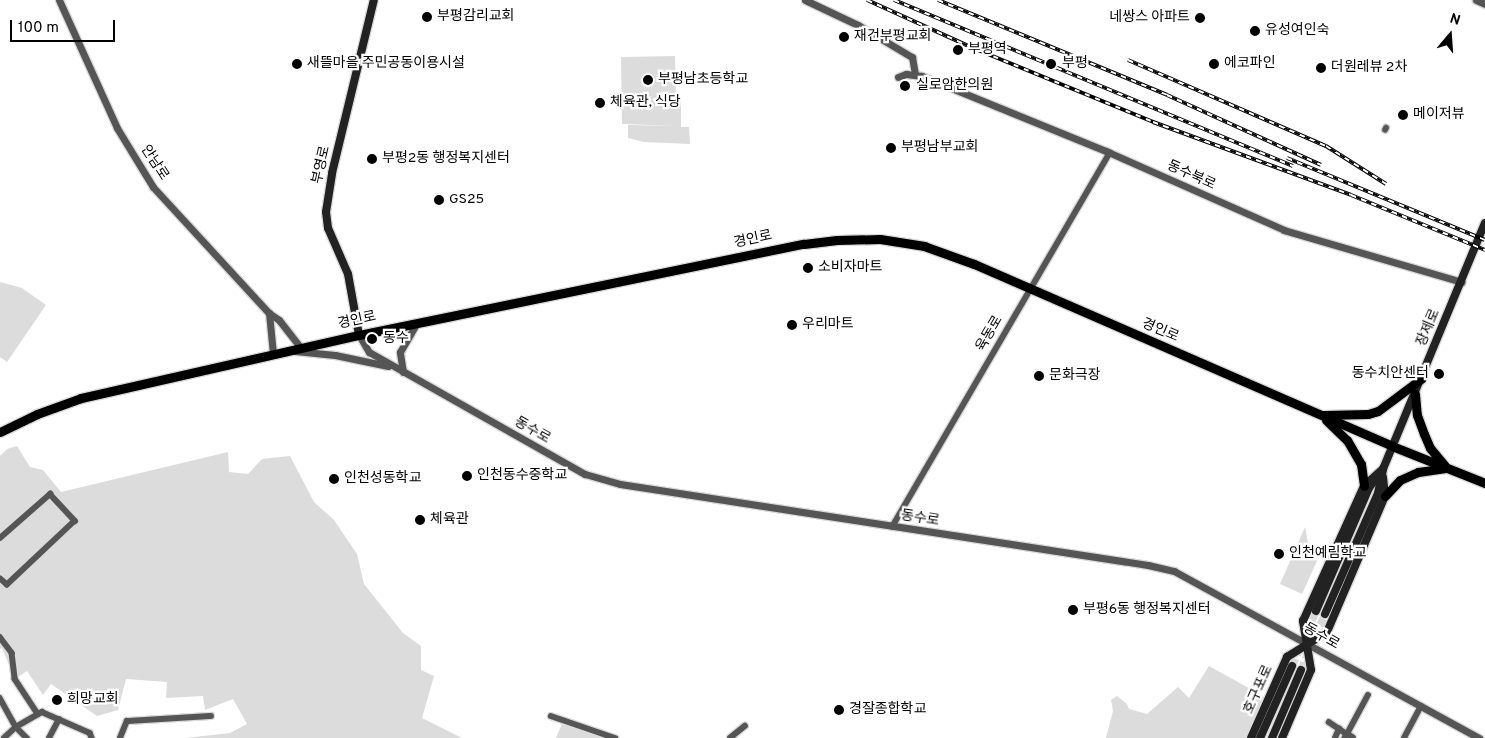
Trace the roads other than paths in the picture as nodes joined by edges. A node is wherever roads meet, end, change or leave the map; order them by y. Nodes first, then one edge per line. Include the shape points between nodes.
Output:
1 (60, 0) edge
2 (374, 0) edge
3 (805, 0) edge
4 (1476, 0) edge
5 (1485, 4) edge
6 (915, 74) junction
7 (898, 76) dead end
8 (1110, 154) junction
9 (1485, 223) edge
10 (1462, 282) junction
11 (1031, 289) junction
12 (269, 313) junction
13 (417, 323) junction
14 (358, 335) junction
15 (301, 348) junction
16 (290, 350) junction
17 (273, 354) junction
18 (396, 368) junction
19 (403, 372) junction
20 (1421, 378) junction
21 (1415, 394) junction
22 (1321, 415) junction
23 (0, 432) edge
24 (1392, 446) junction
25 (1447, 468) junction
26 (1382, 469) junction
27 (1485, 483) edge
28 (1364, 486) junction
29 (1385, 496) junction
30 (892, 527) junction
31 (0, 538) edge
32 (1, 581) edge
33 (1316, 611) tunnel mouth
34 (1325, 614) tunnel mouth
35 (0, 637) edge
36 (1307, 644) junction
37 (1292, 666) tunnel mouth
38 (1301, 670) tunnel mouth
39 (1368, 695) dead end
40 (0, 698) edge
41 (1421, 706) junction
42 (38, 714) junction
43 (211, 716) dead end
44 (552, 716) dead end
45 (59, 719) junction
46 (1329, 722) dead end
47 (744, 726) dead end
48 (16, 727) junction
49 (1338, 729) junction
50 (1346, 736) edge
51 (4, 738) edge
52 (27, 738) edge
53 (49, 738) edge
54 (92, 738) edge
55 (120, 738) edge
56 (615, 738) edge
57 (730, 738) edge
58 (1251, 738) edge
59 (1260, 738) edge
60 (1272, 738) edge
61 (1282, 738) edge
62 (1334, 738) edge
63 (1353, 738) edge
64 (1404, 738) edge
65 (1479, 738) edge

1 - 12 street, 안남로 via 117,128 153,187
2 - 14 main road, 부영로 via 332,173 326,212 328,228 348,274
3 - 6 street via 858,25 912,57
4 - 5 street
6 - 7 street, 동수북로
6 - 8 street, 동수북로
8 - 10 street, 동수북로 via 1284,230
8 - 11 street, 육동로
9 - 10 main road, 장제로
10 - 20 main road, 장제로
11 - 13 main road, 경인로 via 924,246 880,239 837,240 800,244
11 - 22 main road, 경인로
11 - 30 street, 육동로
12 - 15 street, 안남로 via 279,320
12 - 17 street
13 - 14 main road, 경인로
13 - 19 street via 400,352
14 - 15 main road, 경인로
14 - 18 street, 동수로 via 369,352
15 - 16 main road, 경인로
16 - 17 main road, 경인로
16 - 18 street via 335,355
17 - 23 main road, 경인로 via 82,398
18 - 19 street, 동수로
19 - 30 street, 동수로 via 585,474 620,484
20 - 21 main road, 장제로
20 - 22 main road via 1378,411
21 - 24 main road, 장제로
21 - 25 main road via 1417,416 1430,448
22 - 24 main road, 경인로
22 - 28 main road via 1347,440 1362,464
24 - 25 main road, 경인로
24 - 26 main road, 장제로
25 - 27 main road, 경인로
25 - 29 main road via 1418,472 1400,480
26 - 28 main road
26 - 29 main road
26 - 33 main road, 장제로 via 1369,488
26 - 34 main road, 장제로 via 1378,493
28 - 36 main road via 1303,621
29 - 36 main road, 호구포로 via 1327,632
30 - 36 street, 동수로 via 1174,571
31 - 32 street via 50,494 75,521 7,585
35 - 42 street via 12,653 16,679
36 - 41 street, 동수로
36 - 58 main road, 호구포로 via 1287,658
36 - 61 main road via 1311,670
37 - 59 main road, 호구포로
38 - 60 main road
39 - 50 street
40 - 48 street
41 - 64 street
41 - 65 street, 동수로
42 - 45 street via 42,712
42 - 48 street
43 - 55 street via 127,721
44 - 56 street
45 - 53 street
45 - 54 street via 90,733
46 - 49 street
47 - 57 street
48 - 51 street
48 - 52 street
49 - 50 street
49 - 62 street
50 - 63 street

